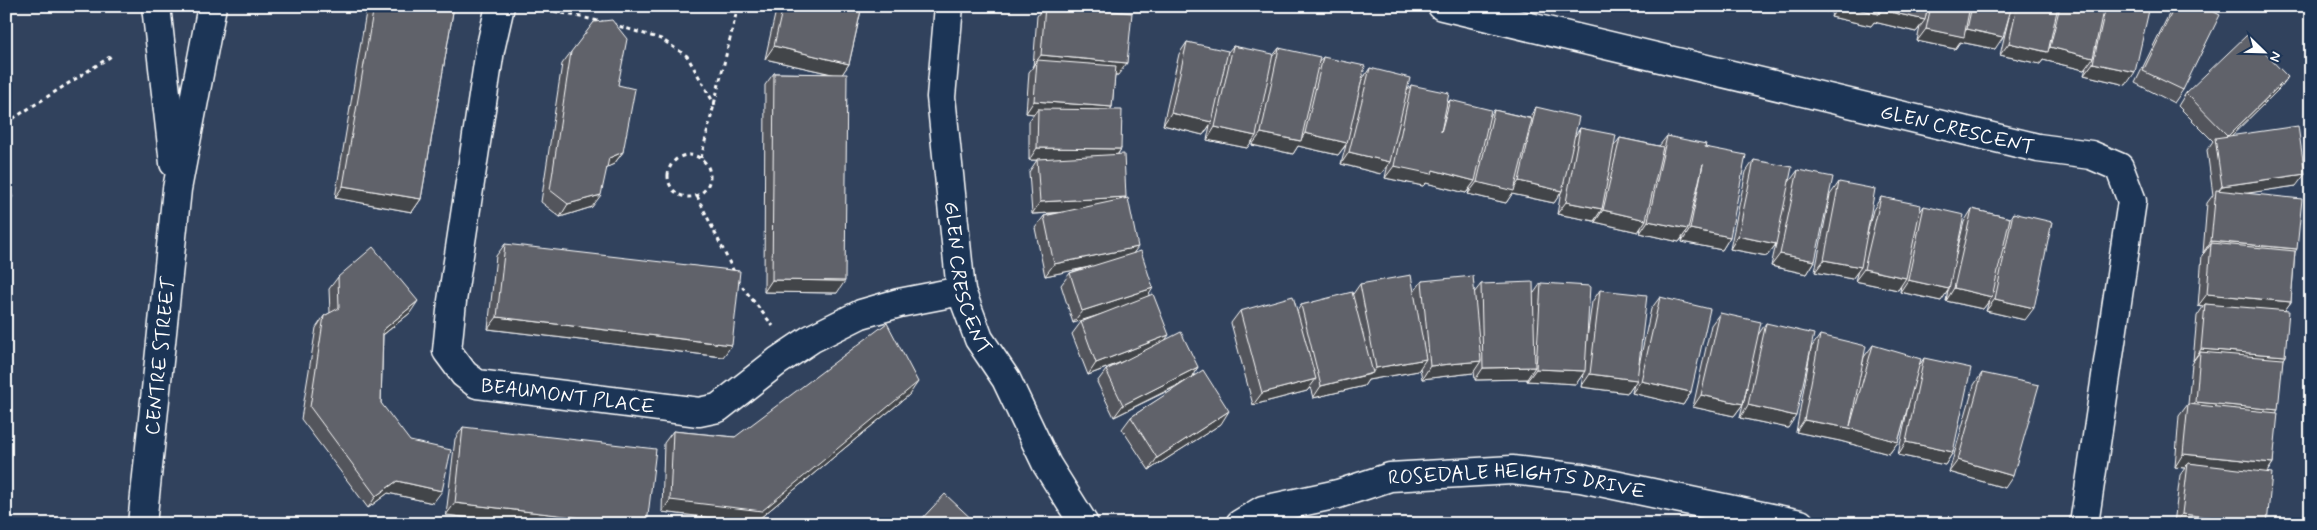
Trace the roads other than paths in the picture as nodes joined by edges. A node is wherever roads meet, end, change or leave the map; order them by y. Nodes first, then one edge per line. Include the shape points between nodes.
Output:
1 (156, 6) edge
2 (212, 6) edge
3 (500, 6) edge
4 (949, 6) edge
5 (1442, 6) edge
6 (177, 189) junction
7 (961, 291) junction
8 (142, 524) edge
9 (1084, 524) edge
10 (1240, 524) edge
11 (1800, 524) edge
12 (2084, 524) edge

1 - 6 street, CENTRE STREET
2 - 6 street, CENTRE STREET
3 - 7 street, BEAUMONT PLACE via 490,50 447,351 464,374 477,384 699,412 718,408 811,339 861,314
4 - 7 street, GLEN CRESCENT via 941,96
5 - 12 street, GLEN CRESCENT via 2038,148 2091,155 2120,168 2132,201
6 - 8 street, CENTRE STREET
7 - 9 street, GLEN CRESCENT via 979,339 1006,379 1047,465
10 - 11 street, ROSEDALE HEIGHTS DRIVE via 1263,510 1338,494 1390,478 1512,470 1581,478

